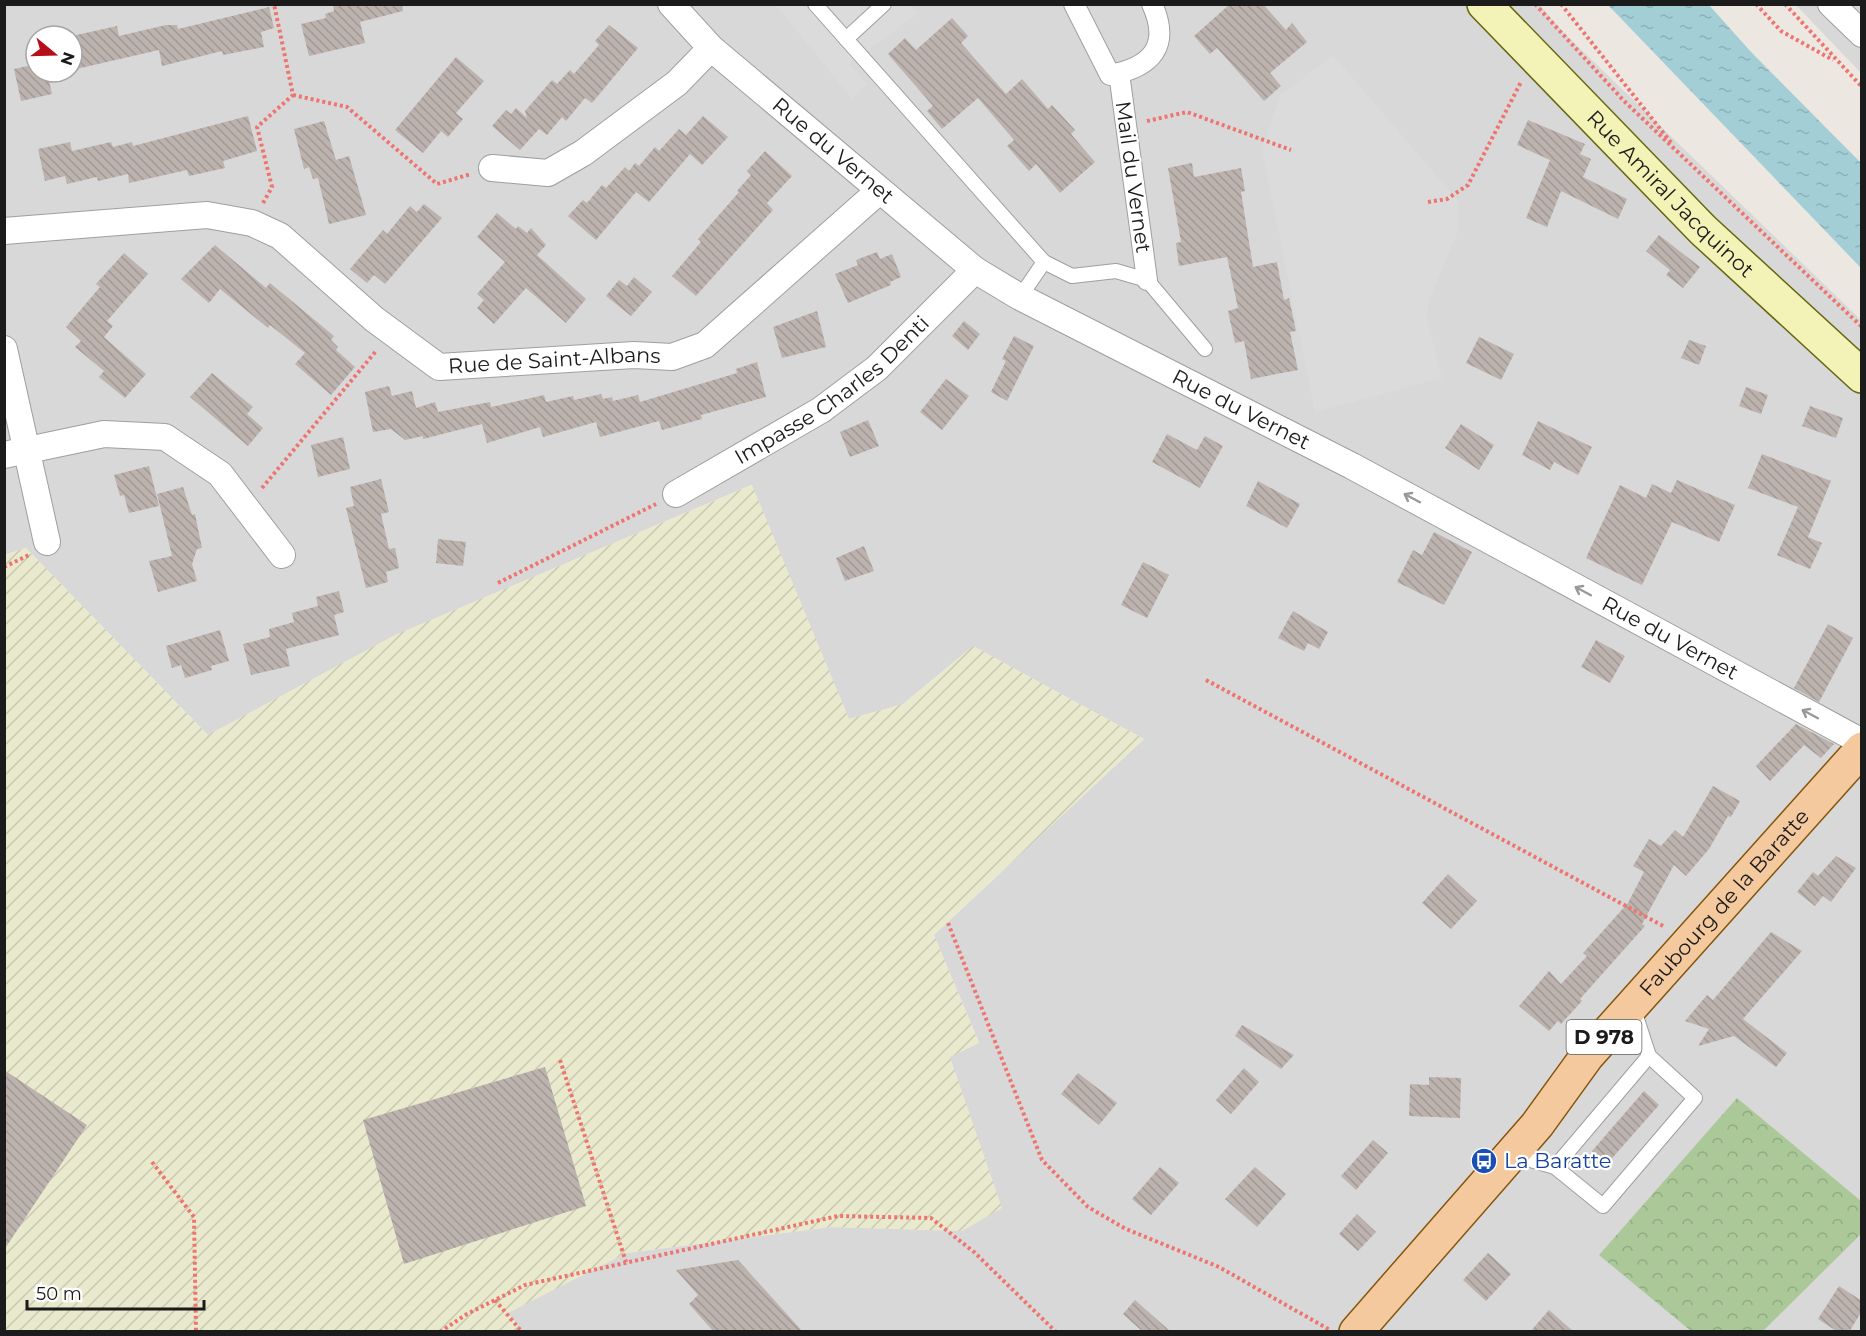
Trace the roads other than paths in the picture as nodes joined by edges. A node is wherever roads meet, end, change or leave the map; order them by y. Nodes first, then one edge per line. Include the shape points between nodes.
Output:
1 (671, 4) edge
2 (815, 4) edge
3 (884, 4) edge
4 (1074, 4) edge
5 (1152, 4) edge
6 (1484, 4) edge
7 (1831, 4) edge
8 (1862, 34) edge
9 (846, 39) junction
10 (711, 48) junction
11 (1119, 73) junction
12 (492, 168) road end
13 (879, 191) junction
14 (4, 231) edge
15 (1044, 262) junction
16 (975, 270) junction
17 (1147, 280) junction
18 (1020, 297) junction
19 (4, 349) edge
20 (1205, 349) dead end
21 (1862, 376) edge
22 (16, 452) edge
23 (676, 494) road end
24 (47, 542) dead end
25 (282, 555) dead end
26 (1862, 742) edge
27 (1862, 749) edge
28 (1632, 1005) junction
29 (1649, 1056) junction
30 (1511, 1155) junction
31 (1555, 1167) junction
32 (1356, 1332) edge

1 - 10 street, Rue du Vernet
2 - 9 lane
3 - 9 lane
4 - 11 street, Mail du Vernet via 1110,75
5 - 11 street, Mail du Vernet via 1161,27 1160,42 1142,65
6 - 21 main road, Rue Amiral Jacquinot via 1703,230
7 - 8 street
9 - 15 lane
10 - 12 street via 677,83 583,153 548,173
10 - 13 street, Rue du Vernet
11 - 17 street, Mail du Vernet
13 - 14 street, Rue de Saint-Albans via 705,345 672,357 634,355 439,367 280,236 252,223 207,215
13 - 16 street, Rue du Vernet
15 - 17 lane via 1072,276 1116,271
15 - 18 lane
16 - 18 street, Rue du Vernet
16 - 23 street, Impasse Charles Denti via 877,368 821,410
17 - 20 lane
26 -> 18 street, Rue du Vernet via 1352,466
19 - 22 street
22 - 24 street
22 - 25 street via 104,434 165,437 220,474
27 - 28 main road, Faubourg de la Baratte / D 978
28 - 29 lane
28 - 30 main road, Faubourg de la Baratte / D 978 via 1587,1056
29 - 31 lane
29 - 31 lane via 1695,1098 1603,1206
30 - 31 lane
30 - 32 main road, Faubourg de la Baratte / D 978

